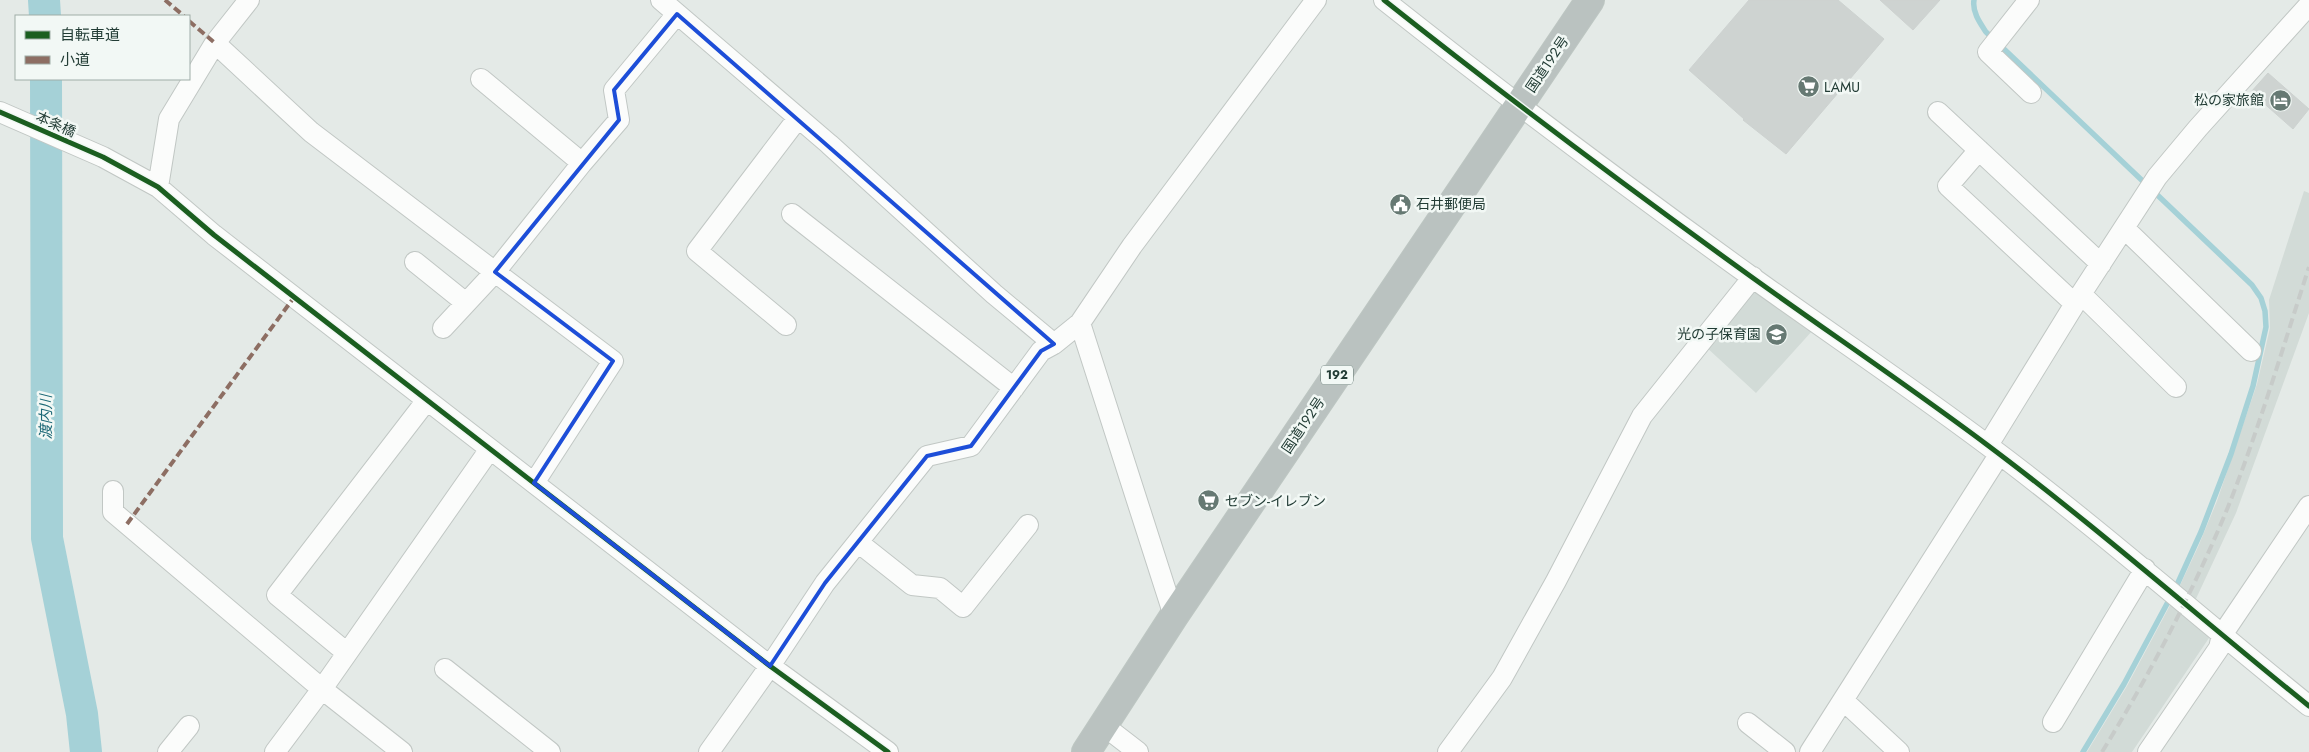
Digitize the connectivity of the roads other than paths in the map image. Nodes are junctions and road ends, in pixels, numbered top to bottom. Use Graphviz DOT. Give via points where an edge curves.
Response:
graph roads {
  1 [pos="249,0"];
  2 [pos="661,0"];
  3 [pos="1316,0"];
  4 [pos="1384,0"];
  5 [pos="1590,0"];
  6 [pos="2029,0"];
  7 [pos="2309,6"];
  8 [pos="677,14"];
  9 [pos="215,43"];
  10 [pos="481,79"];
  11 [pos="2031,93"];
  12 [pos="1519,106"];
  13 [pos="0,112"];
  14 [pos="1938,112"];
  15 [pos="798,118"];
  16 [pos="1979,150"];
  17 [pos="582,163"];
  18 [pos="158,187"];
  19 [pos="792,214"];
  20 [pos="2124,228"];
  21 [pos="415,262"];
  22 [pos="2101,264"];
  23 [pos="495,272"];
  24 [pos="1753,277"];
  25 [pos="2078,299"];
  26 [pos="466,303"];
  27 [pos="1080,323"];
  28 [pos="786,325"];
  29 [pos="443,328"];
  30 [pos="1054,344"];
  31 [pos="2251,351"];
  32 [pos="2176,387"];
  33 [pos="1014,388"];
  34 [pos="427,400"];
  35 [pos="490,449"];
  36 [pos="1994,450"];
  37 [pos="534,483"];
  38 [pos="113,491"];
  39 [pos="2309,506"];
  40 [pos="1028,524"];
  41 [pos="858,543"];
  42 [pos="2145,569"];
  43 [pos="1174,616"];
  44 [pos="2222,635"];
  45 [pos="347,653"];
  46 [pos="770,666"];
  47 [pos="445,668"];
  48 [pos="322,689"];
  49 [pos="1844,701"];
  50 [pos="2309,706"];
  51 [pos="2053,722"];
  52 [pos="1748,723"];
  53 [pos="1104,725"];
  54 [pos="189,726"];
  55 [pos="168,752"];
  56 [pos="275,752"];
  57 [pos="402,752"];
  58 [pos="550,752"];
  59 [pos="709,752"];
  60 [pos="888,752"];
  61 [pos="1086,752"];
  62 [pos="1138,752"];
  63 [pos="1448,752"];
  64 [pos="1785,752"];
  65 [pos="1810,752"];
  66 [pos="1898,752"];
  67 [pos="2148,752"];
  1 -- 9 [label="street"];
  2 -- 8 [label="street"];
  3 -- 27 [label="street" via="1137,238"];
  4 -- 12 [label="street"];
  5 -- 12 [label="highway, 国道192号 / 192"];
  6 -- 11 [label="street" via="1988,52"];
  7 -- 20 [label="street" via="2198,128"];
  8 -- 15 [label="street"];
  8 -- 17 [label="street" via="614,90 619,120"];
  9 -- 18 [label="street" via="169,119"];
  9 -- 23 [label="street" via="311,132"];
  10 -- 17 [label="street"];
  12 -- 24 [label="street"];
  12 -- 43 [label="highway, 国道192号 / 192"];
  13 -- 18 [label="street, 本条橋" via="103,157"];
  14 -- 16 [label="street"];
  15 -- 28 [label="street" via="696,251"];
  15 -- 30 [label="street"];
  16 -- 22 [label="street"];
  16 -- 25 [label="street" via="1948,186"];
  17 -- 23 [label="street"];
  18 -- 34 [label="street, 本条橋" via="214,235"];
  19 -- 33 [label="street"];
  20 -- 22 [label="street"];
  20 -- 31 [label="street"];
  21 -- 26 [label="street"];
  22 -- 25 [label="street"];
  23 -- 26 [label="street"];
  23 -- 37 [label="street" via="613,361"];
  24 -- 36 [label="street"];
  24 -- 63 [label="street" via="1642,416 1502,678"];
  25 -- 32 [label="street"];
  25 -- 36 [label="street"];
  26 -- 29 [label="street"];
  27 -- 30 [label="street"];
  27 -- 43 [label="street"];
  30 -- 33 [label="street" via="1041,351"];
  33 -- 41 [label="street" via="971,446 927,456"];
  34 -- 35 [label="street, 本条橋"];
  34 -- 45 [label="street" via="277,596"];
  35 -- 37 [label="street, 本条橋"];
  35 -- 45 [label="street"];
  36 -- 42 [label="street"];
  36 -- 49 [label="street"];
  37 -- 46 [label="street, 本条橋"];
  38 -- 48 [label="street" via="113,512"];
  39 -- 44 [label="street"];
  40 -- 41 [label="street" via="963,607 940,588 912,585"];
  41 -- 46 [label="street" via="826,583"];
  42 -- 44 [label="street"];
  42 -- 51 [label="street"];
  43 -- 53 [label="highway, 国道192号 / 192"];
  44 -- 50 [label="street"];
  44 -- 67 [label="street" via="2220,648"];
  45 -- 48 [label="street"];
  46 -- 59 [label="street"];
  46 -- 60 [label="street, 本条橋"];
  47 -- 58 [label="street"];
  48 -- 56 [label="street"];
  48 -- 57 [label="street"];
  49 -- 65 [label="street"];
  49 -- 66 [label="street"];
  52 -- 64 [label="street"];
  53 -- 61 [label="highway, 国道192号 / 192"];
  53 -- 62 [label="street"];
  54 -- 55 [label="street"];
}
